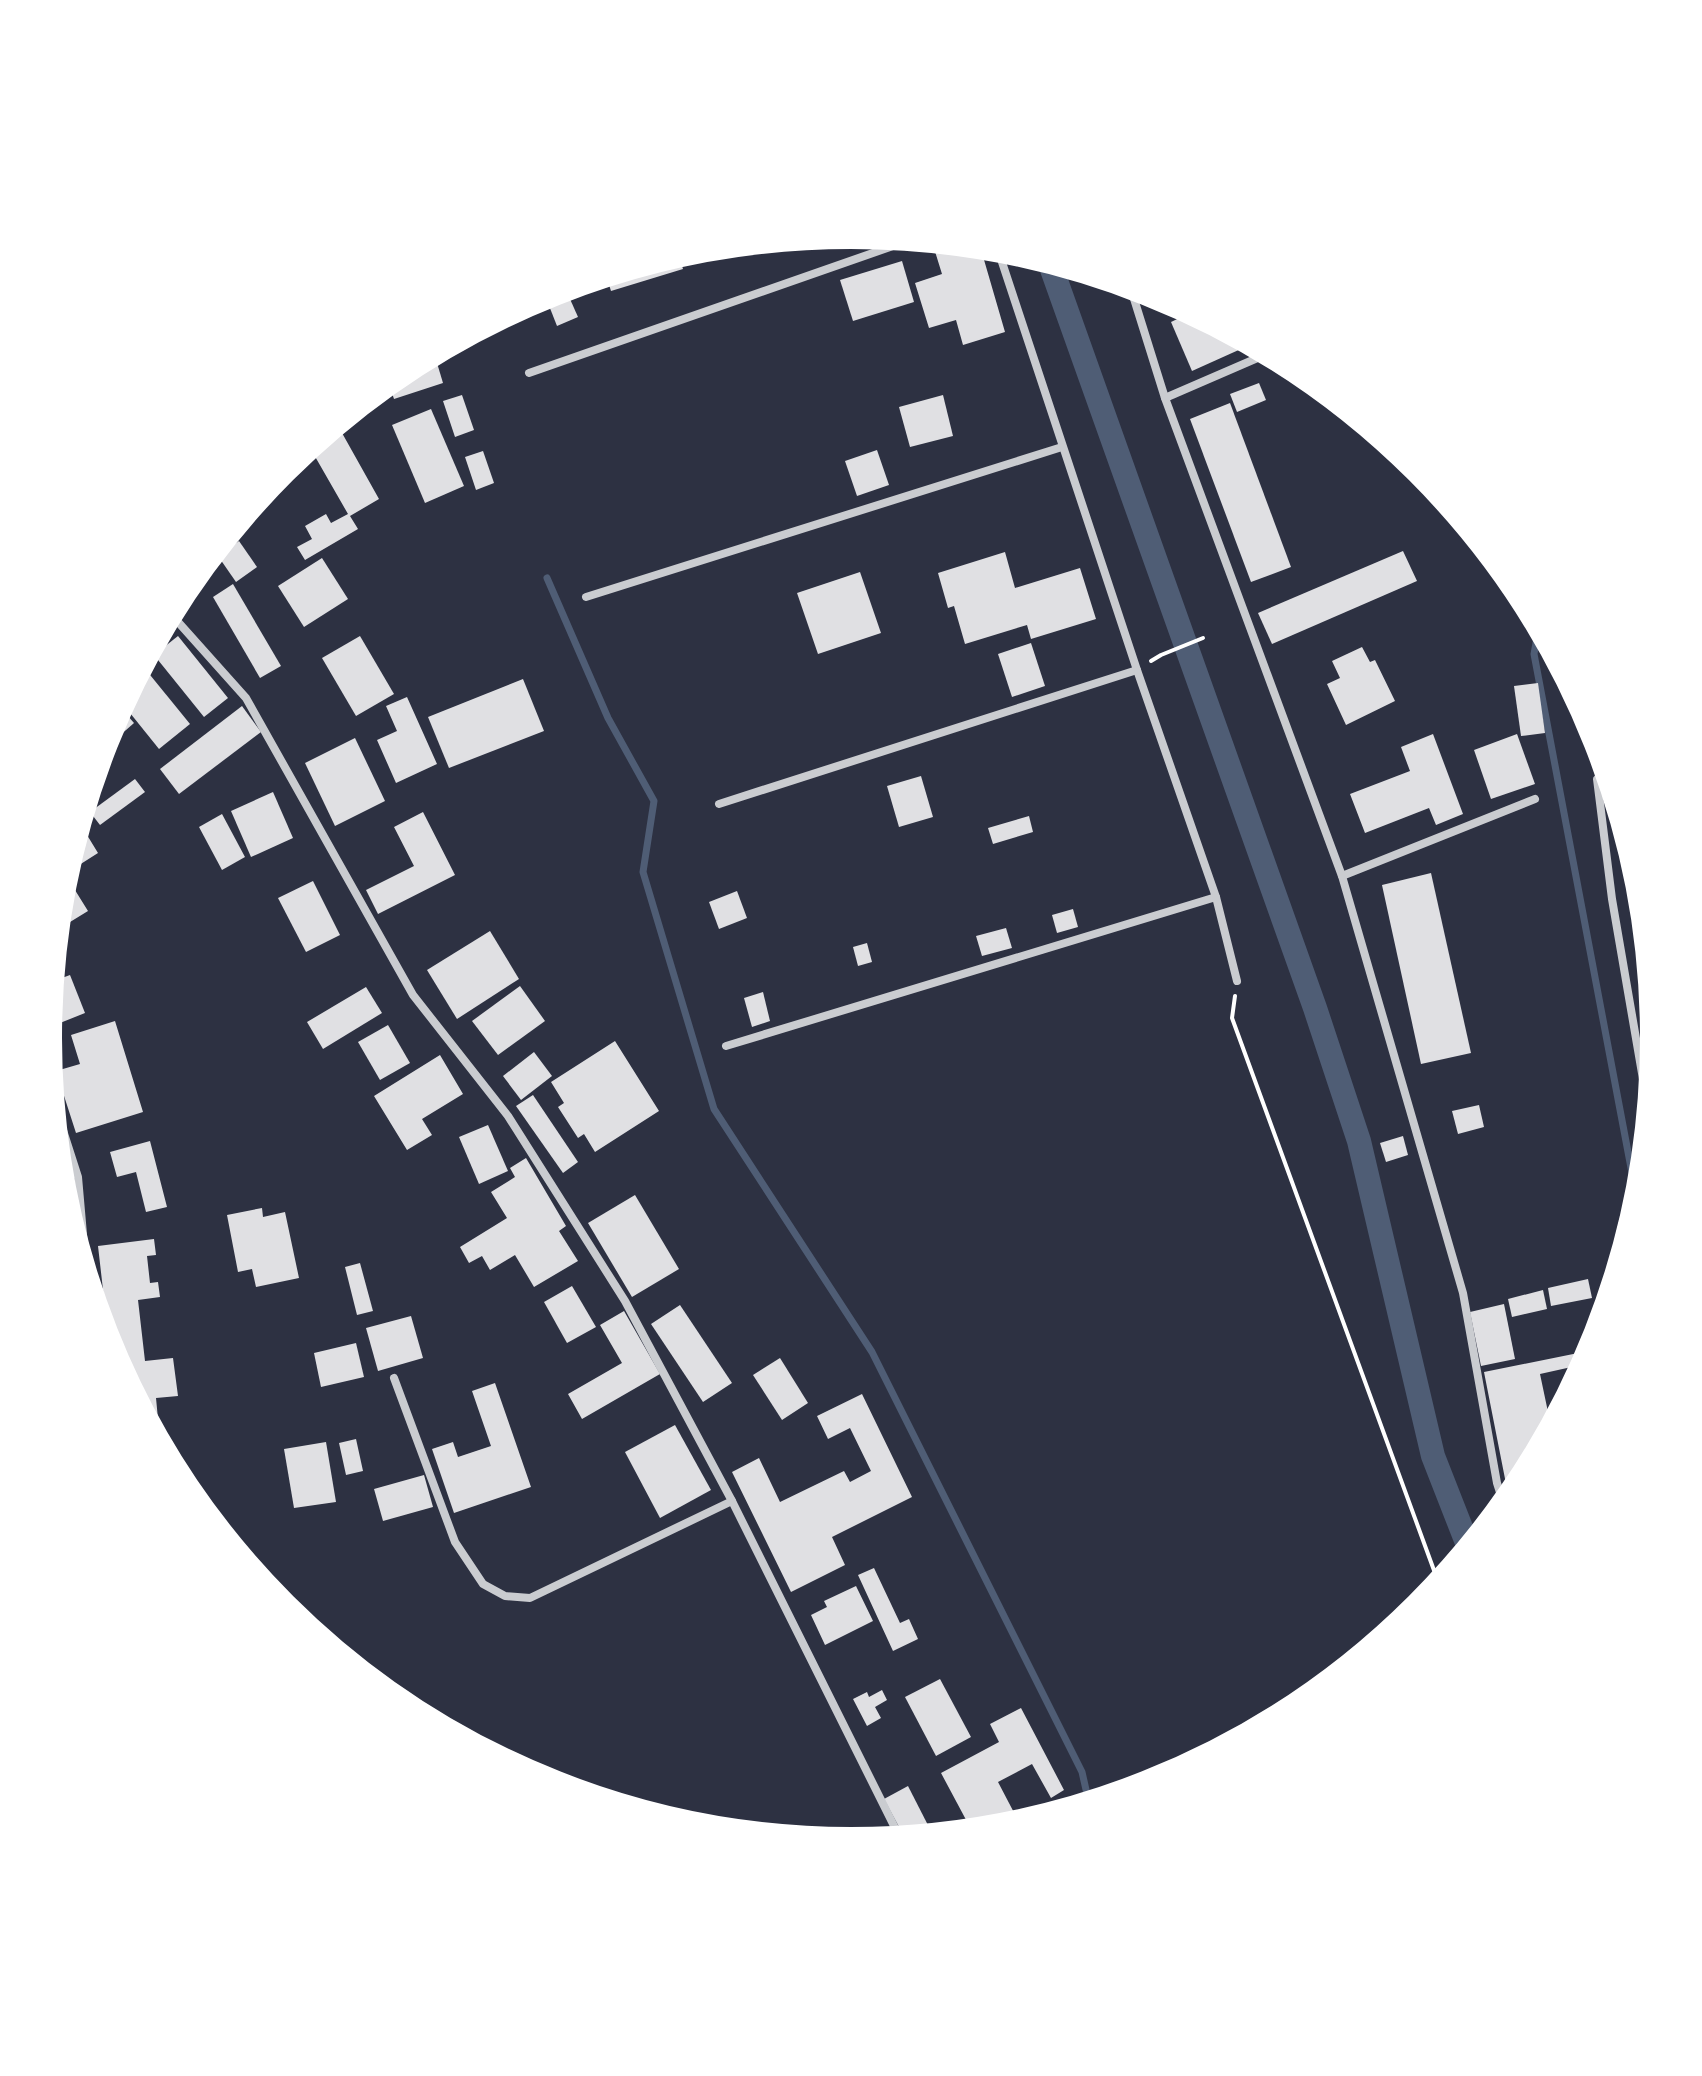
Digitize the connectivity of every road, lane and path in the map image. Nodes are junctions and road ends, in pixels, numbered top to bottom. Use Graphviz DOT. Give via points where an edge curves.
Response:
graph roads {
  1 [pos="886,248"];
  2 [pos="1002,261"];
  3 [pos="1134,300"];
  4 [pos="1256,359"];
  5 [pos="529,373"];
  6 [pos="1165,398"];
  7 [pos="1062,447"];
  8 [pos="586,597"];
  9 [pos="178,622"];
  10 [pos="1203,638"];
  11 [pos="1161,655"];
  12 [pos="1137,670"];
  13 [pos="1598,778"];
  14 [pos="1535,799"];
  15 [pos="719,804"];
  16 [pos="1342,876"];
  17 [pos="1216,897"];
  18 [pos="1237,981"];
  19 [pos="726,1046"];
  20 [pos="1641,1067"];
  21 [pos="68,1144"];
  22 [pos="82,1221"];
  23 [pos="394,1378"];
  24 [pos="1499,1491"];
  25 [pos="732,1501"];
  26 [pos="1435,1572"];
  27 [pos="895,1827"];
  1 -- 5 [label="street"];
  2 -- 7 [label="street"];
  3 -- 6 [label="street"];
  4 -- 6 [label="street"];
  6 -- 16 [label="street"];
  7 -- 8 [label="street"];
  7 -- 12 [label="street"];
  9 -- 25 [label="street" via="246,698 413,995 508,1116 625,1301"];
  10 -- 11 [label="path"];
  12 -- 15 [label="street"];
  12 -- 17 [label="street"];
  13 -- 20 [label="street"];
  14 -- 16 [label="street"];
  16 -- 24 [label="street" via="1463,1293"];
  17 -- 18 [label="street"];
  17 -- 19 [label="street"];
  18 -- 26 [label="path" via="1232,1018"];
  21 -- 22 [label="street" via="78,1177"];
  23 -- 25 [label="street" via="455,1542 483,1584 505,1596 530,1598"];
  25 -- 27 [label="street"];
}
